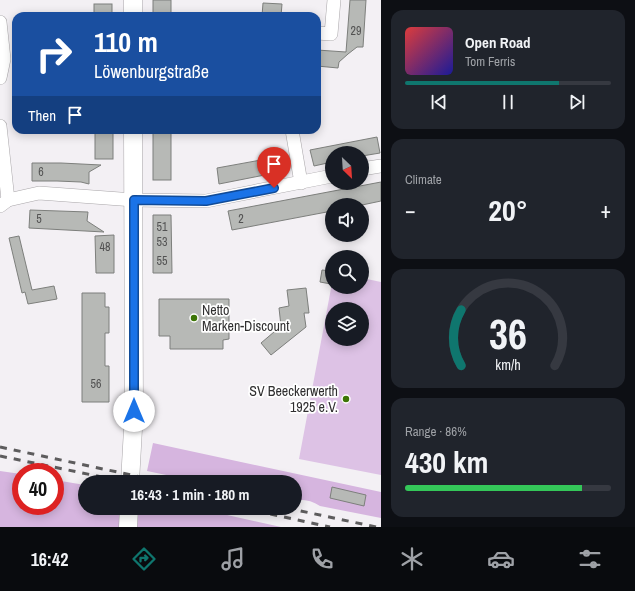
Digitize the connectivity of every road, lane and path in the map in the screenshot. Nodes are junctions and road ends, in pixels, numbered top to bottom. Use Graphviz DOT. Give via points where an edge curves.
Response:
graph roads {
  1 [pos="133,0"];
  2 [pos="334,0"];
  3 [pos="133,12"];
  4 [pos="0,22"];
  5 [pos="321,34"];
  6 [pos="0,78"];
  7 [pos="0,126"];
  8 [pos="133,134"];
  9 [pos="293,134"];
  10 [pos="381,166"];
  11 [pos="369,169"];
  12 [pos="325,178"];
  13 [pos="301,183"];
  14 [pos="134,200"];
  15 [pos="4,203"];
  16 [pos="130,475"];
  17 [pos="129,515"];
  18 [pos="128,527"];
  1 -- 3 [label="street"];
  2 -- 5 [label="street" via="331,34"];
  4 -- 6 [label="street" via="4,59"];
  7 -- 15 [label="street"];
  8 -- 14 [label="street"];
  9 -- 13 [label="street"];
  10 -- 11 [label="street"];
  12 -- 13 [label="street"];
  13 -- 14 [label="street" via="206,201"];
  14 -- 15 [label="street" via="39,193"];
  14 -- 16 [label="street" via="134,411"];
  17 -- 18 [label="street"];
}
